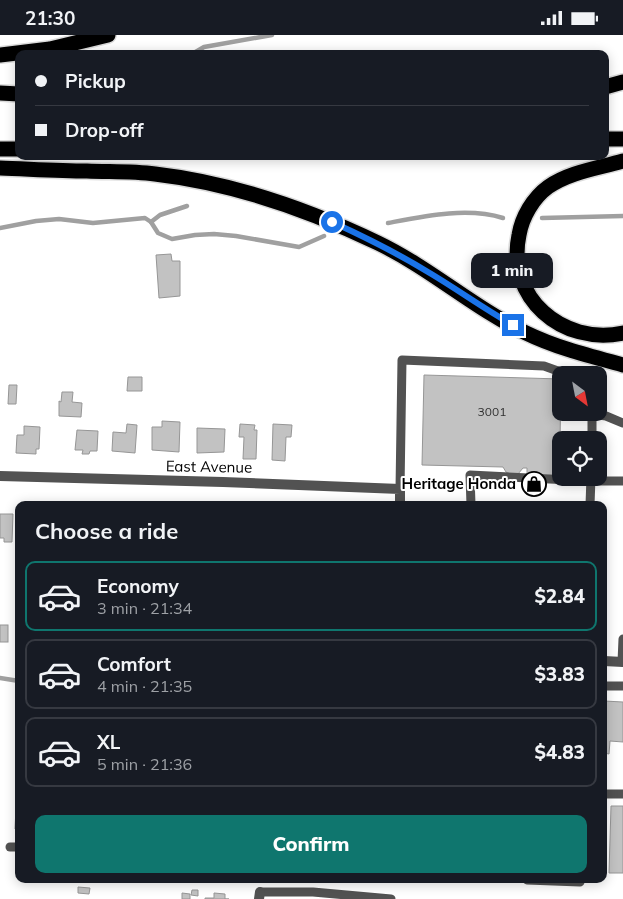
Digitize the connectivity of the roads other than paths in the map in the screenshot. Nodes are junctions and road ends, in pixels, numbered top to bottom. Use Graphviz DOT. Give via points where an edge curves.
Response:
graph roads {
  1 [pos="108,35"];
  2 [pos="42,50"];
  3 [pos="15,53"];
  4 [pos="0,55"];
  5 [pos="623,82"];
  6 [pos="609,87"];
  7 [pos="609,89"];
  8 [pos="623,90"];
  9 [pos="0,93"];
  10 [pos="15,94"];
  11 [pos="609,139"];
  12 [pos="623,139"];
  13 [pos="0,149"];
  14 [pos="15,149"];
  15 [pos="623,161"];
  16 [pos="0,168"];
  17 [pos="623,333"];
  18 [pos="623,365"];
  19 [pos="552,369"];
  20 [pos="608,417"];
  21 [pos="623,423"];
  22 [pos="0,476"];
  23 [pos="552,478"];
  24 [pos="607,480"];
  25 [pos="623,481"];
  26 [pos="591,486"];
  27 [pos="400,489"];
  28 [pos="400,501"];
  29 [pos="471,501"];
  30 [pos="590,501"];
  31 [pos="623,639"];
  32 [pos="607,661"];
  33 [pos="623,662"];
  34 [pos="607,685"];
  35 [pos="623,686"];
  36 [pos="607,794"];
  37 [pos="623,795"];
  38 [pos="259,896"];
  39 [pos="392,899"];
  1 -- 2 [label="highway"];
  3 -- 4 [label="highway"];
  5 -- 6 [label="highway"];
  7 -- 8 [label="highway"];
  9 -- 10 [label="highway"];
  11 -- 12 [label="highway"];
  13 -- 14 [label="highway"];
  15 -- 17 [label="highway" via="570,176 539,195 522,220 516,259 526,290 545,315 556,323 581,332"];
  16 -- 18 [label="highway" via="152,173 258,195 316,215 379,244 526,333 566,349"];
  19 -- 27 [label="lane" via="402,360"];
  20 -- 21 [label="lane"];
  22 -- 27 [label="street, East Avenue"];
  23 -- 29 [label="lane" via="470,475"];
  24 -- 25 [label="lane"];
  26 -- 30 [label="lane"];
  27 -- 28 [label="street"];
  31 -- 33 [label="lane"];
  32 -- 33 [label="street"];
  34 -- 35 [label="lane"];
  36 -- 37 [label="lane"];
  38 -- 39 [label="lane" via="313,893"];
}
